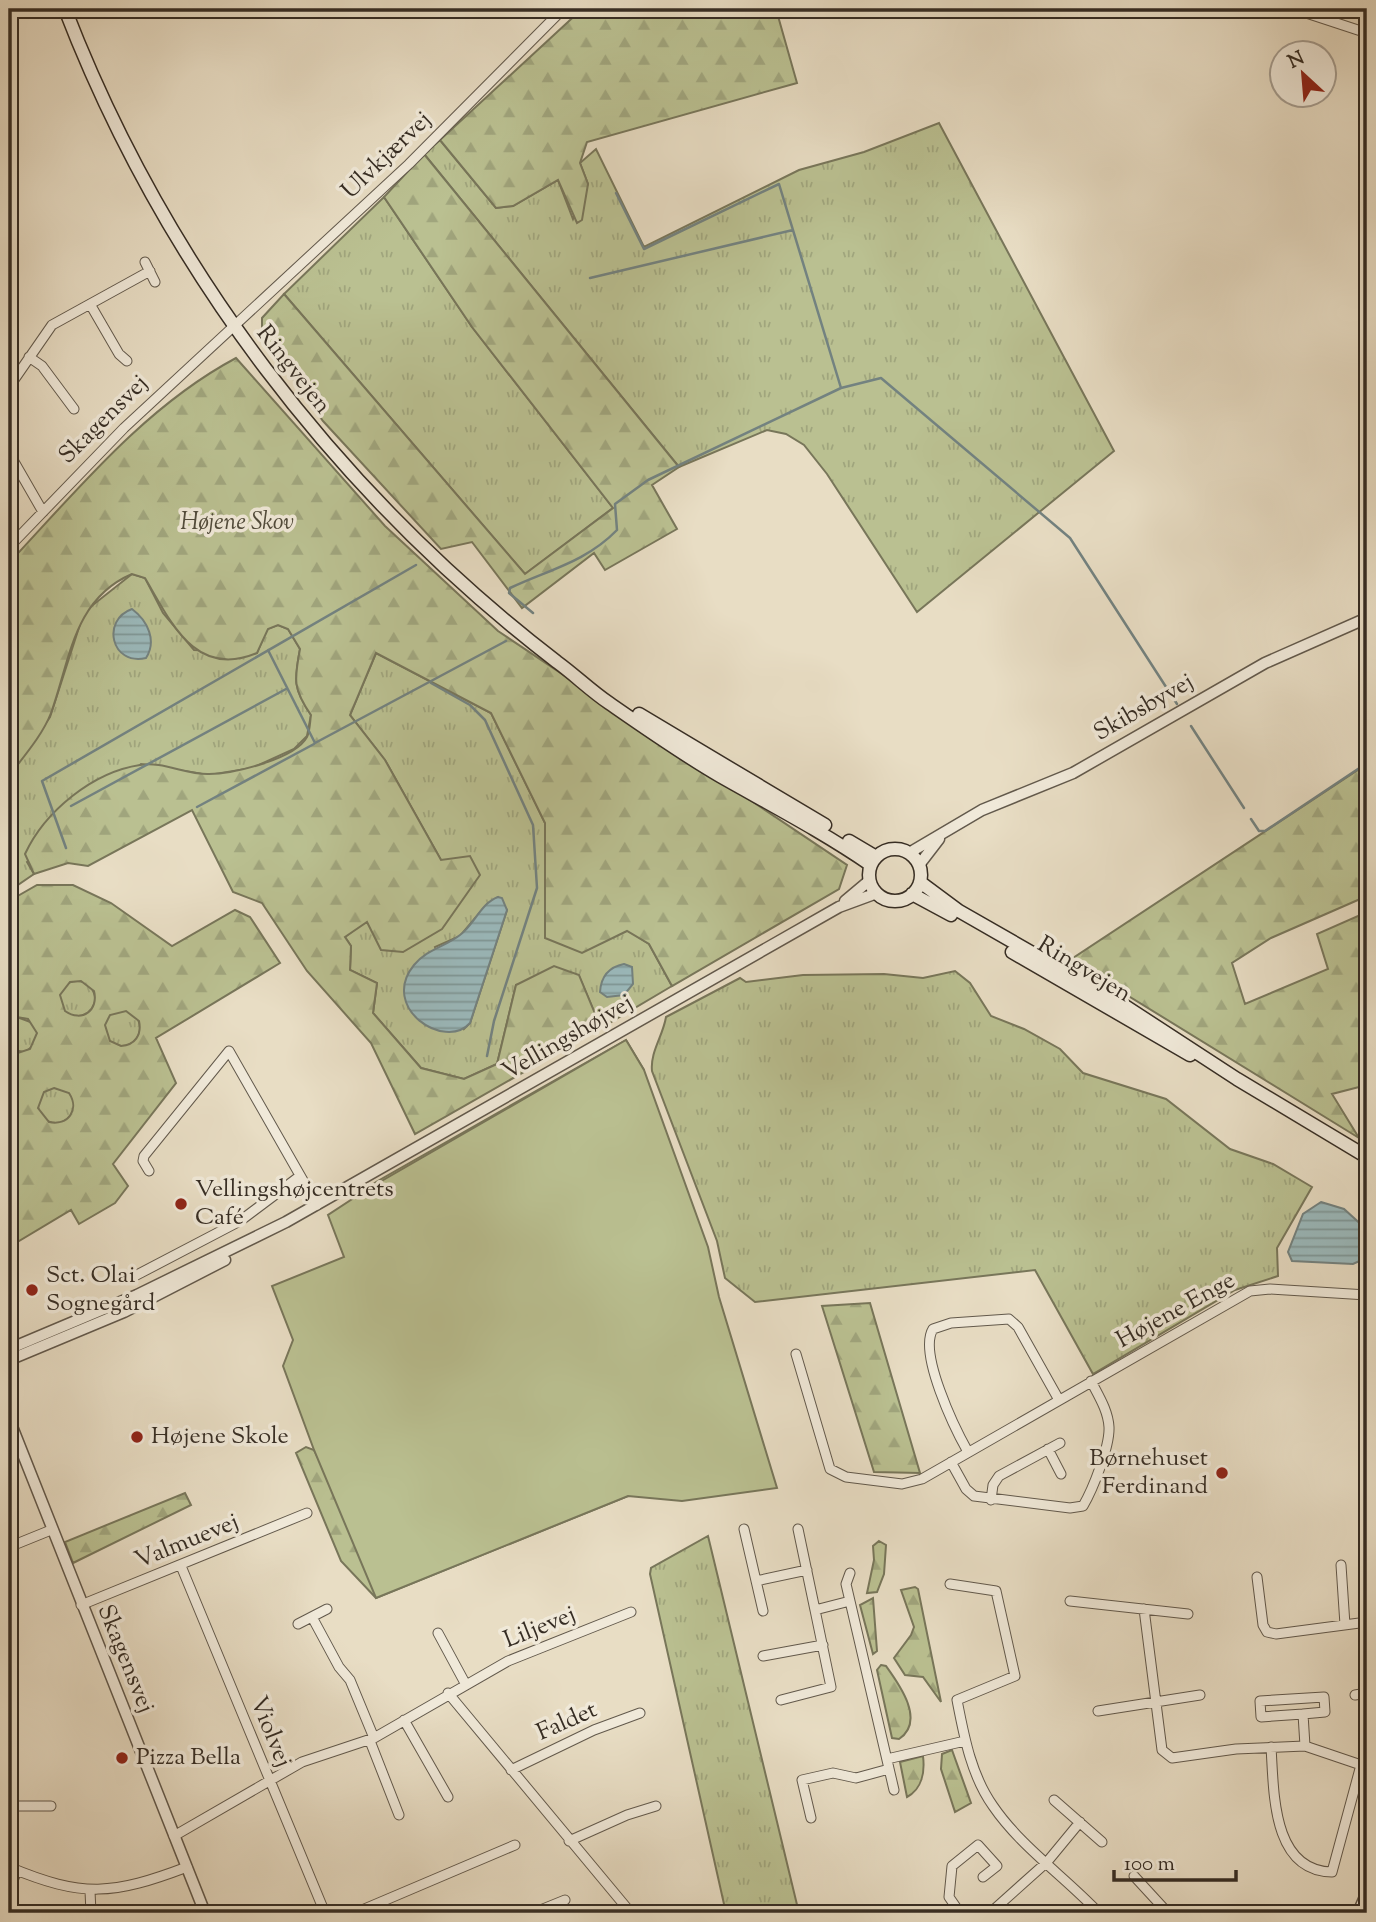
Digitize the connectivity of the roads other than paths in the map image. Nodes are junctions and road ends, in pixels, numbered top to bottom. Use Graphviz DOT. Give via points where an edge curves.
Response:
graph roads {
  1 [pos="65,9"];
  2 [pos="563,9"];
  3 [pos="1294,9"];
  4 [pos="1367,33"];
  5 [pos="145,262"];
  6 [pos="150,271"];
  7 [pos="155,282"];
  8 [pos="90,304"];
  9 [pos="234,327"];
  10 [pos="29,357"];
  11 [pos="127,361"];
  12 [pos="9,387"];
  13 [pos="74,410"];
  14 [pos="9,453"];
  15 [pos="43,512"];
  16 [pos="9,547"];
  17 [pos="1367,618"];
  18 [pos="943,834"];
  19 [pos="909,853"];
  20 [pos="874,861"];
  21 [pos="919,865"];
  22 [pos="870,880"];
  23 [pos="920,882"];
  24 [pos="877,893"];
  25 [pos="912,894"];
  26 [pos="839,907"];
  27 [pos="1237,1079"];
  28 [pos="1367,1157"];
  29 [pos="149,1171"];
  30 [pos="300,1176"];
  31 [pos="317,1205"];
  32 [pos="286,1222"];
  33 [pos="131,1278"];
  34 [pos="1367,1295"];
  35 [pos="9,1349"];
  36 [pos="796,1354"];
  37 [pos="9,1360"];
  38 [pos="1091,1381"];
  39 [pos="1059,1400"];
  40 [pos="9,1419"];
  41 [pos="1060,1443"];
  42 [pos="1048,1449"];
  43 [pos="968,1452"];
  44 [pos="950,1462"];
  45 [pos="1061,1474"];
  46 [pos="991,1500"];
  47 [pos="307,1513"];
  48 [pos="744,1528"];
  49 [pos="51,1530"];
  50 [pos="798,1530"];
  51 [pos="9,1547"];
  52 [pos="1341,1565"];
  53 [pos="181,1566"];
  54 [pos="807,1570"];
  55 [pos="850,1573"];
  56 [pos="1257,1577"];
  57 [pos="756,1581"];
  58 [pos="950,1584"];
  59 [pos="850,1601"];
  60 [pos="1070,1601"];
  61 [pos="80,1605"];
  62 [pos="327,1609"];
  63 [pos="815,1609"];
  64 [pos="1143,1609"];
  65 [pos="631,1612"];
  66 [pos="763,1612"];
  67 [pos="1188,1614"];
  68 [pos="312,1617"];
  69 [pos="1367,1622"];
  70 [pos="298,1624"];
  71 [pos="1345,1625"];
  72 [pos="438,1633"];
  73 [pos="823,1644"];
  74 [pos="763,1656"];
  75 [pos="465,1683"];
  76 [pos="448,1693"];
  77 [pos="1367,1693"];
  78 [pos="1200,1695"];
  79 [pos="1355,1695"];
  80 [pos="781,1700"];
  81 [pos="1156,1701"];
  82 [pos="1098,1711"];
  83 [pos="640,1713"];
  84 [pos="1303,1714"];
  85 [pos="404,1720"];
  86 [pos="372,1739"];
  87 [pos="965,1741"];
  88 [pos="1305,1746"];
  89 [pos="1271,1747"];
  90 [pos="887,1759"];
  91 [pos="1364,1766"];
  92 [pos="889,1769"];
  93 [pos="511,1770"];
  94 [pos="269,1780"];
  95 [pos="894,1790"];
  96 [pos="448,1797"];
  97 [pos="1054,1800"];
  98 [pos="9,1806"];
  99 [pos="51,1806"];
  100 [pos="656,1806"];
  101 [pos="400,1815"];
  102 [pos="811,1818"];
  103 [pos="1080,1822"];
  104 [pos="174,1836"];
  105 [pos="569,1841"];
  106 [pos="1102,1842"];
  107 [pos="515,1845"];
  108 [pos="1047,1862"];
  109 [pos="187,1867"];
  110 [pos="13,1869"];
  111 [pos="1134,1876"];
  112 [pos="984,1877"];
  113 [pos="9,1889"];
  114 [pos="90,1891"];
  115 [pos="1367,1892"];
  116 [pos="565,1899"];
  117 [pos="1161,1911"];
  118 [pos="91,1913"];
  119 [pos="205,1913"];
  120 [pos="325,1913"];
  121 [pos="355,1913"];
  122 [pos="533,1913"];
  123 [pos="631,1913"];
  124 [pos="659,1913"];
  125 [pos="676,1913"];
  126 [pos="960,1913"];
  127 [pos="990,1913"];
  128 [pos="1099,1913"];
  129 [pos="1358,1913"];
  1 -- 9 [label="main road, Ringvejen" via="92,78 166,220"];
  2 -- 9 [label="street, Ulvkjærvej" via="409,164"];
  3 -- 4 [label="street"];
  5 -- 6 [label="street"];
  6 -- 7 [label="street"];
  6 -- 8 [label="street"];
  8 -- 10 [label="street" via="52,326"];
  8 -- 11 [label="street"];
  9 -- 15 [label="street, Skagensvej" via="124,428"];
  9 -- 20 [label="main road, Ringvejen" via="309,426 374,499 512,627 605,701 717,774"];
  10 -- 12 [label="street"];
  10 -- 13 [label="street" via="48,373"];
  14 -- 15 [label="street"];
  15 -- 16 [label="street, Skagensvej"];
  17 -- 18 [label="street, Skibsbyvej" via="1265,663 1073,773 997,803"];
  18 -- 19 [label="street, Skibsbyvej"];
  18 -- 21 [label="street, Skibsbyvej"];
  19 -- 20 [label="main road" via="891,849"];
  19 -- 21 [label="main road"];
  20 -- 22 [label="main road"];
  21 -- 23 [label="main road"];
  22 -- 24 [label="main road"];
  22 -- 26 [label="street, Vellingshøjvej"];
  23 -- 25 [label="main road"];
  23 -- 27 [label="main road, Ringvejen" via="959,911 1115,1000"];
  24 -- 25 [label="main road" via="891,900"];
  24 -- 26 [label="street, Vellingshøjvej"];
  25 -- 27 [label="main road, Ringvejen" via="1117,1015"];
  26 -- 31 [label="street, Vellingshøjvej"];
  27 -- 28 [label="main road, Ringvejen"];
  29 -- 30 [label="street" via="144,1156 229,1051"];
  30 -- 31 [label="street"];
  30 -- 33 [label="street" via="240,1221"];
  31 -- 32 [label="street, Vellingshøjvej"];
  32 -- 35 [label="street, Vellingshøjvej" via="159,1285"];
  32 -- 37 [label="street, Vellingshøjvej" via="184,1283"];
  34 -- 38 [label="street, Højene Enge" via="1250,1291"];
  36 -- 44 [label="street, Højene Enge" via="826,1461 837,1475 912,1483"];
  38 -- 39 [label="street, Højene Enge"];
  38 -- 46 [label="street" via="1109,1427 1083,1506"];
  39 -- 43 [label="street, Højene Enge"];
  39 -- 43 [label="street" via="1009,1319 951,1323 933,1329 929,1346 949,1418"];
  40 -- 49 [label="street, Skagensvej"];
  41 -- 42 [label="street"];
  42 -- 45 [label="street"];
  42 -- 46 [label="street" via="999,1476"];
  43 -- 44 [label="street, Højene Enge"];
  44 -- 46 [label="street" via="966,1489"];
  47 -- 53 [label="street, Valmuevej"];
  48 -- 57 [label="street"];
  49 -- 51 [label="street"];
  49 -- 61 [label="street, Skagensvej"];
  50 -- 54 [label="street"];
  52 -- 71 [label="street"];
  53 -- 61 [label="street, Valmuevej"];
  53 -- 94 [label="street, Violvej"];
  54 -- 57 [label="street"];
  54 -- 63 [label="street"];
  55 -- 59 [label="street" via="846,1584"];
  56 -- 71 [label="street" via="1267,1632"];
  57 -- 66 [label="street"];
  58 -- 87 [label="street" via="996,1591 1015,1676 957,1700"];
  59 -- 63 [label="street"];
  59 -- 90 [label="street"];
  60 -- 64 [label="street"];
  61 -- 104 [label="street, Skagensvej"];
  62 -- 68 [label="street"];
  63 -- 73 [label="street"];
  64 -- 67 [label="street"];
  64 -- 81 [label="street"];
  65 -- 75 [label="street, Liljevej"];
  68 -- 70 [label="street"];
  68 -- 86 [label="street" via="350,1680"];
  69 -- 71 [label="street"];
  72 -- 75 [label="street"];
  73 -- 74 [label="street"];
  73 -- 80 [label="street" via="831,1687"];
  75 -- 76 [label="street, Liljevej"];
  76 -- 85 [label="street, Liljevej"];
  76 -- 93 [label="street"];
  77 -- 79 [label="street"];
  78 -- 81 [label="street"];
  81 -- 82 [label="street"];
  81 -- 89 [label="street" via="1162,1750 1172,1758"];
  83 -- 93 [label="street, Faldet"];
  84 -- 84 [label="street" via="1262,1717 1261,1701 1324,1697 1325,1713"];
  84 -- 88 [label="street"];
  85 -- 86 [label="street, Liljevej"];
  85 -- 96 [label="street"];
  86 -- 94 [label="street, Liljevej" via="323,1753"];
  86 -- 101 [label="street"];
  87 -- 90 [label="street"];
  87 -- 108 [label="street" via="992,1805"];
  88 -- 89 [label="street"];
  88 -- 91 [label="street"];
  89 -- 91 [label="street" via="1274,1797 1288,1851 1313,1872 1332,1872"];
  90 -- 92 [label="street"];
  92 -- 95 [label="street"];
  92 -- 102 [label="street" via="856,1778 833,1773 802,1780"];
  93 -- 105 [label="street"];
  94 -- 104 [label="street, Liljevej"];
  94 -- 120 [label="street, Violvej"];
  97 -- 103 [label="street"];
  98 -- 99 [label="street"];
  100 -- 105 [label="street"];
  103 -- 106 [label="street"];
  103 -- 108 [label="street"];
  104 -- 109 [label="street, Skagensvej"];
  105 -- 123 [label="street"];
  107 -- 121 [label="street"];
  108 -- 127 [label="street"];
  108 -- 128 [label="street"];
  109 -- 114 [label="street" via="126,1888"];
  109 -- 119 [label="street, Skagensvej"];
  110 -- 113 [label="street"];
  110 -- 114 [label="street"];
  111 -- 117 [label="street"];
  112 -- 126 [label="street" via="997,1866 978,1845 953,1866 949,1897"];
  114 -- 118 [label="street"];
  115 -- 129 [label="street"];
  116 -- 122 [label="street"];
  124 -- 125 [label="street" via="675,1909"];
}
